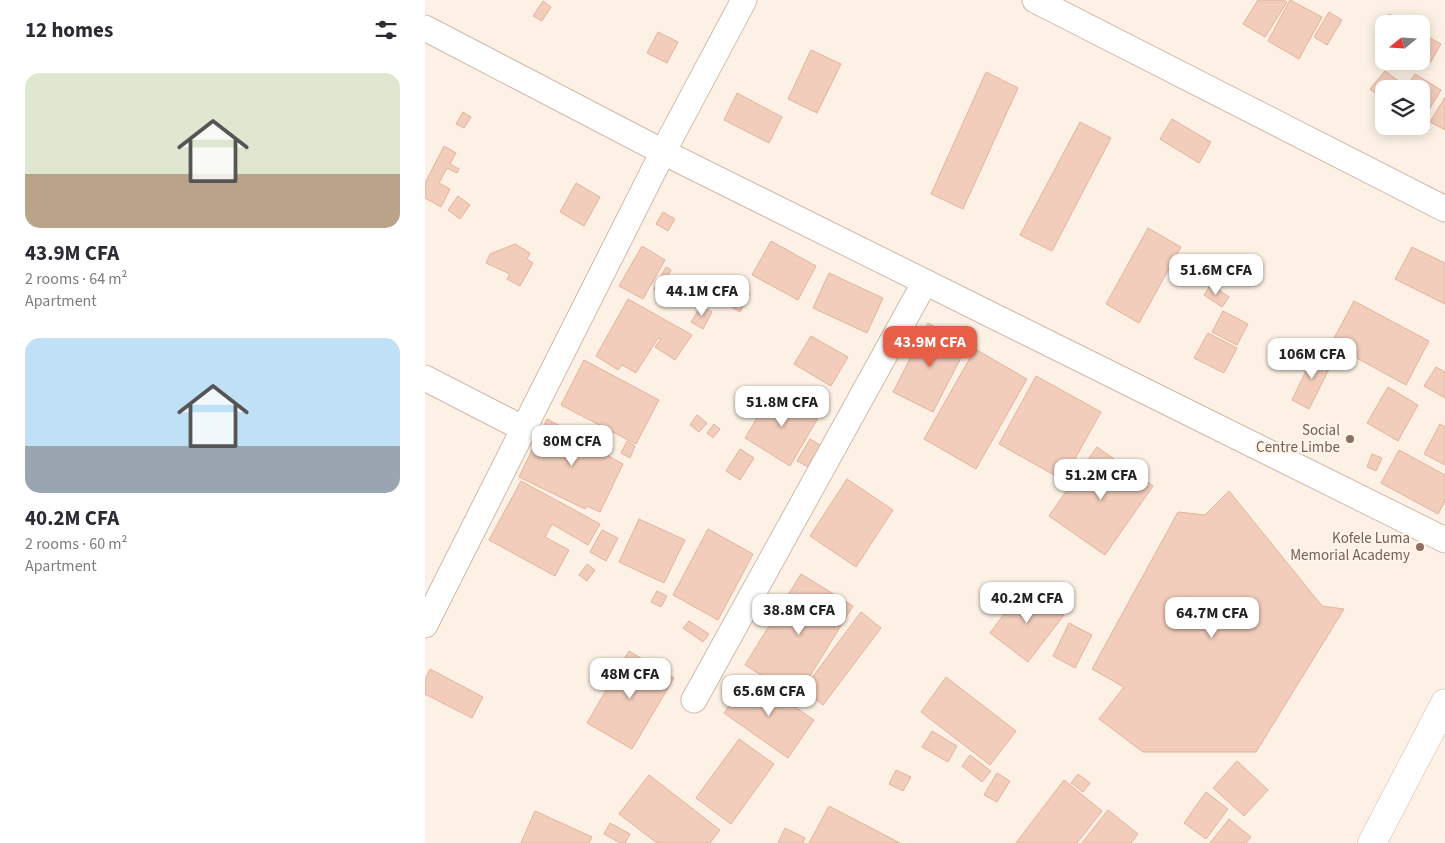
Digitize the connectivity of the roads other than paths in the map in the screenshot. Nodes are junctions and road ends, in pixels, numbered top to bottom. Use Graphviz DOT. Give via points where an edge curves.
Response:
graph roads {
  1 [pos="744,0"];
  2 [pos="1035,0"];
  3 [pos="425,28"];
  4 [pos="663,152"];
  5 [pos="1445,209"];
  6 [pos="925,282"];
  7 [pos="425,378"];
  8 [pos="524,429"];
  9 [pos="1445,540"];
  10 [pos="425,625"];
  11 [pos="694,700"];
  12 [pos="1445,703"];
  13 [pos="1373,843"];
  1 -- 4 [label="street"];
  2 -- 5 [label="street"];
  3 -- 4 [label="street"];
  4 -- 6 [label="street"];
  4 -- 8 [label="street"];
  6 -- 9 [label="street"];
  6 -- 11 [label="street"];
  7 -- 8 [label="street"];
  8 -- 10 [label="street"];
  12 -- 13 [label="street"];
}
